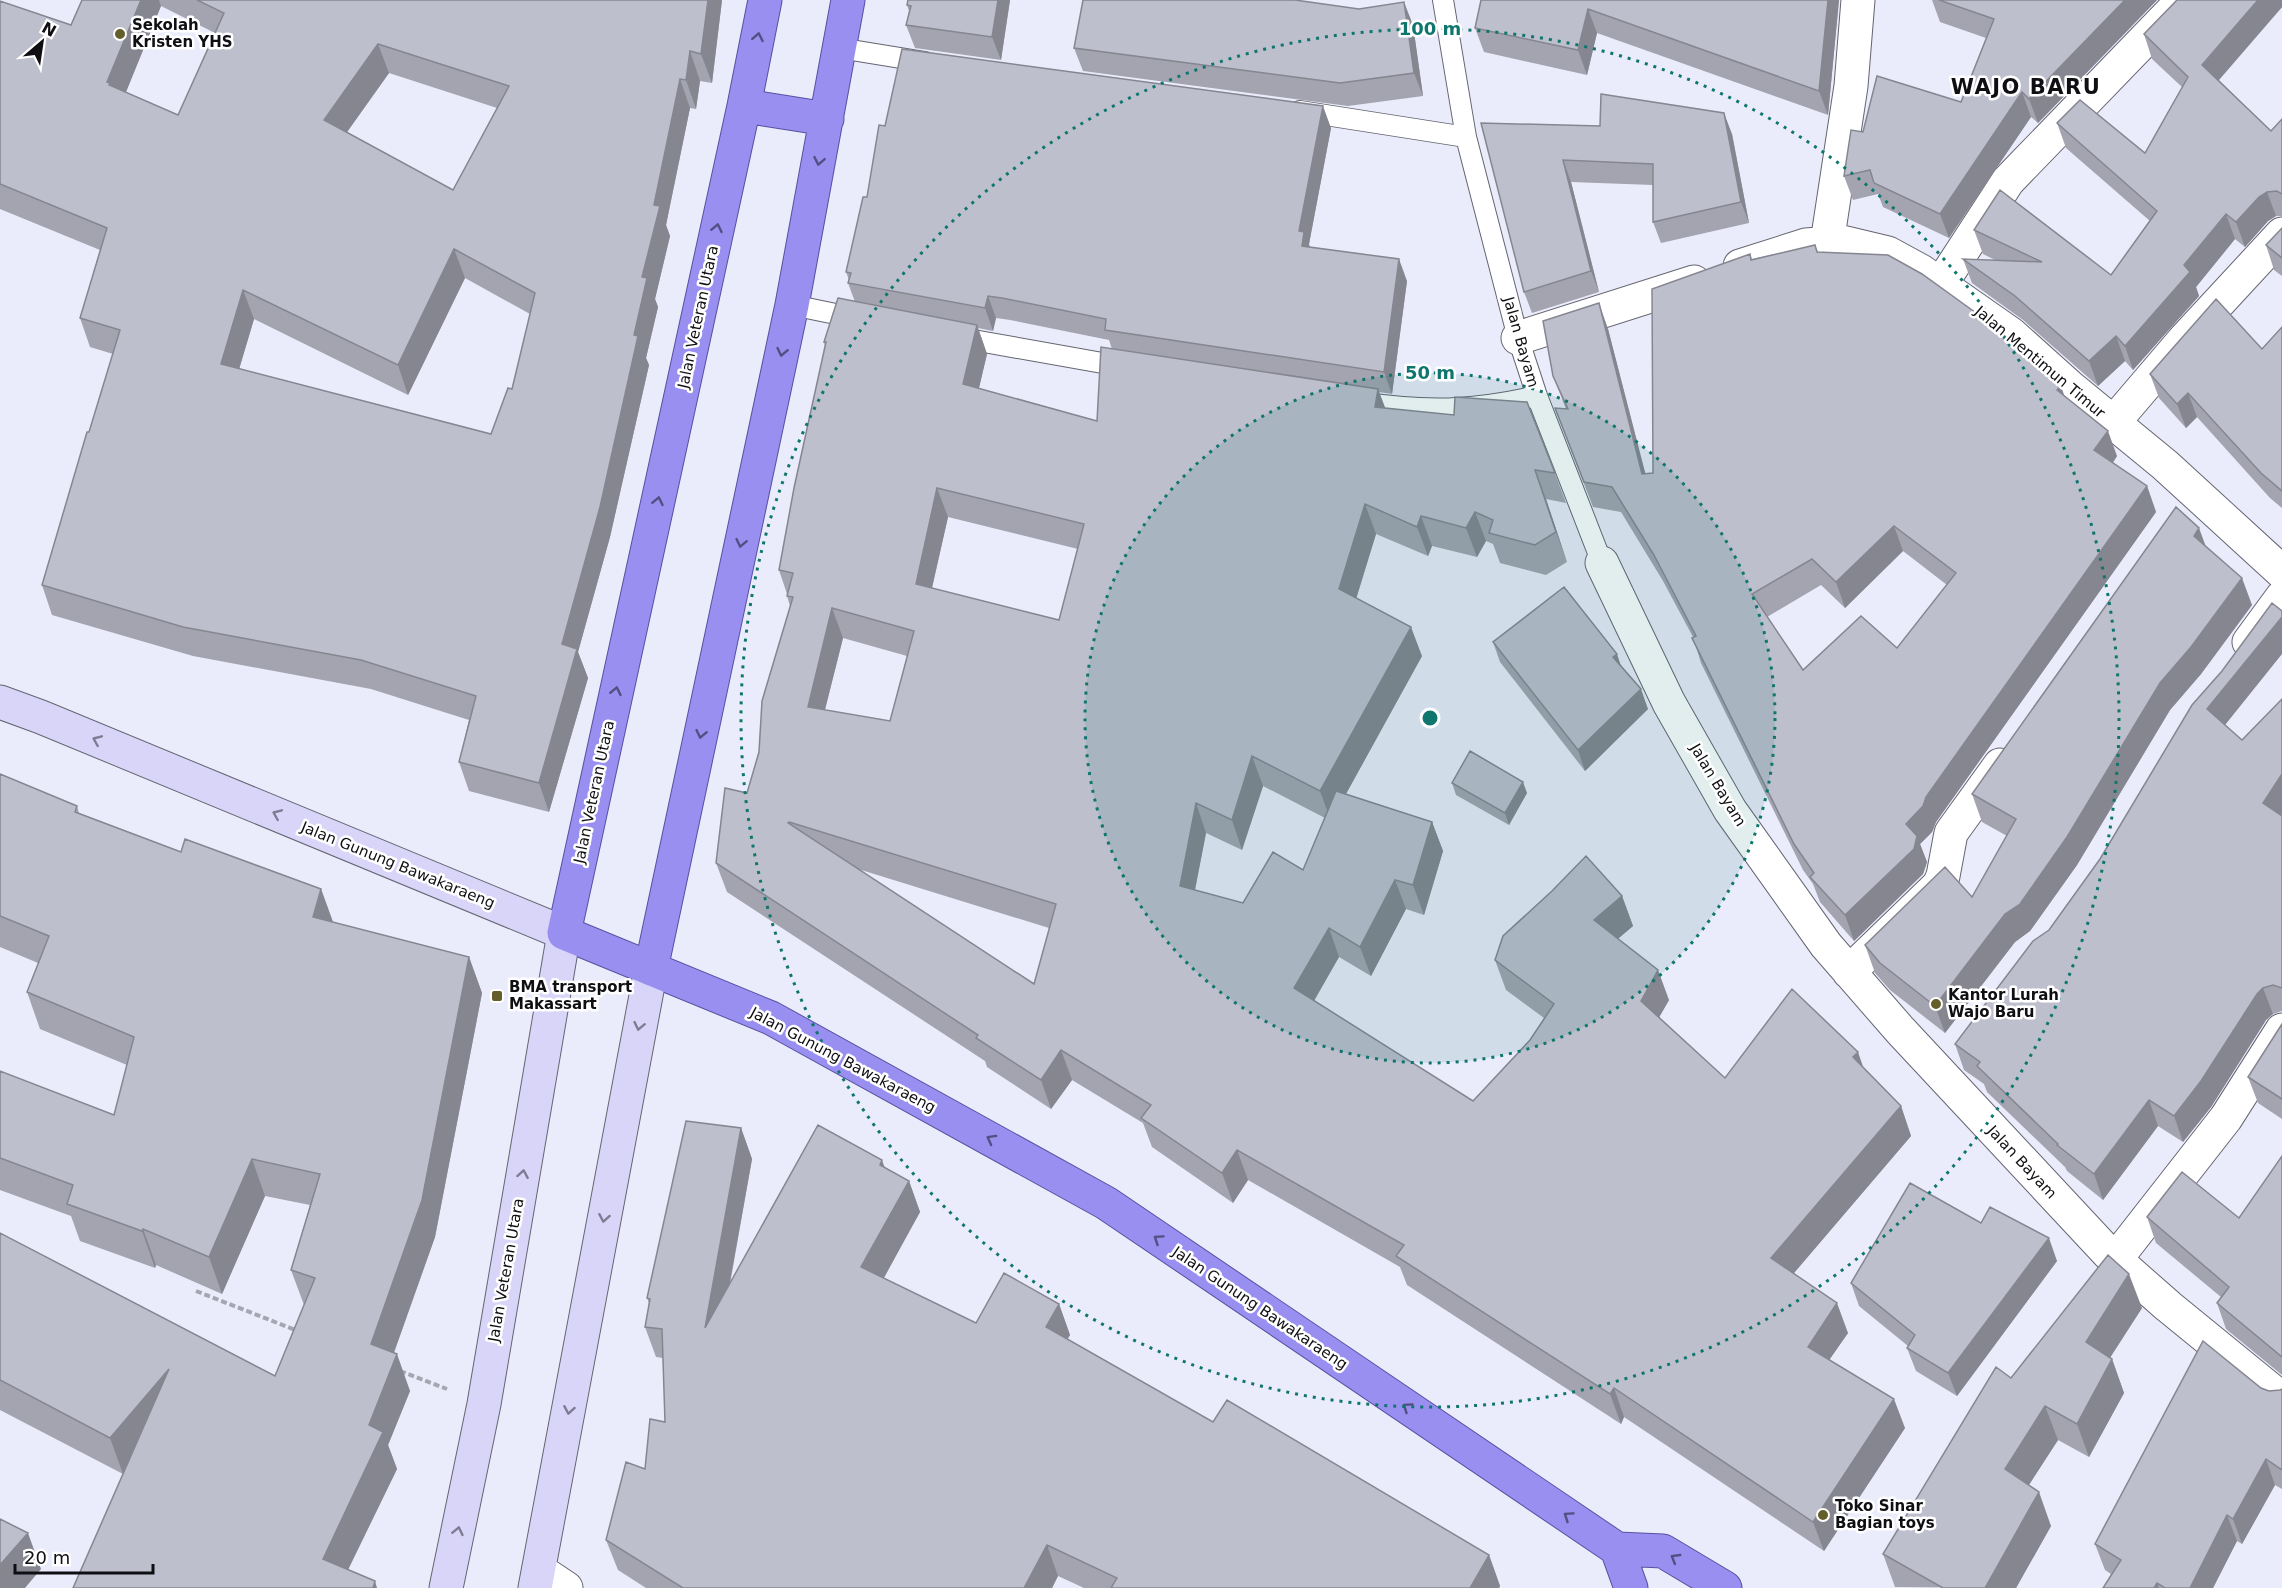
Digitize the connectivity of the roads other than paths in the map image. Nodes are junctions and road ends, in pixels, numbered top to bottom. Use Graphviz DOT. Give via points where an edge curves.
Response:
graph roads {
  1 [pos="765,0"];
  2 [pos="848,0"];
  3 [pos="1443,0"];
  4 [pos="1858,0"];
  5 [pos="2183,0"];
  6 [pos="839,48"];
  7 [pos="948,65"];
  8 [pos="744,106"];
  9 [pos="1286,109"];
  10 [pos="827,119"];
  11 [pos="1466,136"];
  12 [pos="2282,234"];
  13 [pos="1827,243"];
  14 [pos="1941,284"];
  15 [pos="792,306"];
  16 [pos="883,323"];
  17 [pos="940,334"];
  18 [pos="1518,338"];
  19 [pos="1145,370"];
  20 [pos="1537,396"];
  21 [pos="1342,400"];
  22 [pos="2113,423"];
  23 [pos="1602,563"];
  24 [pos="2282,572"];
  25 [pos="2282,597"];
  26 [pos="2229,669"];
  27 [pos="0,702"];
  28 [pos="2015,743"];
  29 [pos="564,933"];
  30 [pos="651,969"];
  31 [pos="1849,972"];
  32 [pos="2282,1030"];
  33 [pos="1959,1047"];
  34 [pos="1938,1072"];
  35 [pos="2115,1260"];
  36 [pos="2282,1398"];
  37 [pos="1617,1549"];
  38 [pos="537,1579"];
  39 [pos="446,1588"];
  40 [pos="566,1588"];
  41 [pos="1632,1588"];
  42 [pos="1725,1588"];
  8 -- 1 [label="highway, Jalan Veteran Utara, one-way"];
  2 -- 6 [label="highway"];
  3 -- 11 [label="lane, Jalan Bayam"];
  4 -- 13 [label="street" via="1851,86"];
  5 -- 14 [label="street" via="2008,181"];
  6 -- 7 [label="lane"];
  6 -- 10 [label="highway"];
  8 -- 10 [label="highway"];
  29 -- 8 [label="highway, Jalan Veteran Utara, one-way"];
  9 -- 11 [label="lane"];
  10 -- 15 [label="highway, one-way"];
  11 -- 18 [label="lane, Jalan Bayam"];
  12 -- 22 [label="street"];
  13 -- 14 [label="street, Jalan Mentimun Timur" via="1842,242 1888,253"];
  13 -- 18 [label="street, Jalan Mentimun Timur" via="1806,245"];
  14 -- 22 [label="street, Jalan Mentimun Timur" via="2012,334"];
  15 -- 16 [label="lane"];
  15 -- 30 [label="highway, one-way"];
  17 -- 19 [label="lane"];
  18 -- 20 [label="lane, Jalan Bayam"];
  20 -- 21 [label="lane" via="1496,406 1415,410"];
  20 -- 23 [label="lane, Jalan Bayam"];
  22 -- 24 [label="street, Jalan Mentimun Timur" via="2188,502"];
  23 -- 31 [label="street, Jalan Bayam" via="1669,703 1730,810"];
  25 -- 26 [label="street"];
  29 -- 27 [label="main road, Jalan Gunung Bawakaraeng, one-way"];
  28 -- 31 [label="street" via="1951,833 1939,885"];
  29 -- 30 [label="highway, Jalan Gunung Bawakaraeng"];
  39 -- 29 [label="main road, Jalan Veteran Utara, one-way" via="484,1404"];
  37 -- 30 [label="highway, Jalan Gunung Bawakaraeng, one-way" via="1106,1203 771,1018"];
  30 -- 38 [label="main road, one-way"];
  31 -- 34 [label="street, Jalan Bayam"];
  32 -- 35 [label="street" via="2226,1118"];
  33 -- 34 [label="street"];
  34 -- 35 [label="street, Jalan Bayam"];
  35 -- 36 [label="street, Jalan Bayam"];
  37 -- 41 [label="highway"];
  42 -- 37 [label="highway, one-way" via="1663,1551"];
  38 -- 40 [label="street"];
}
